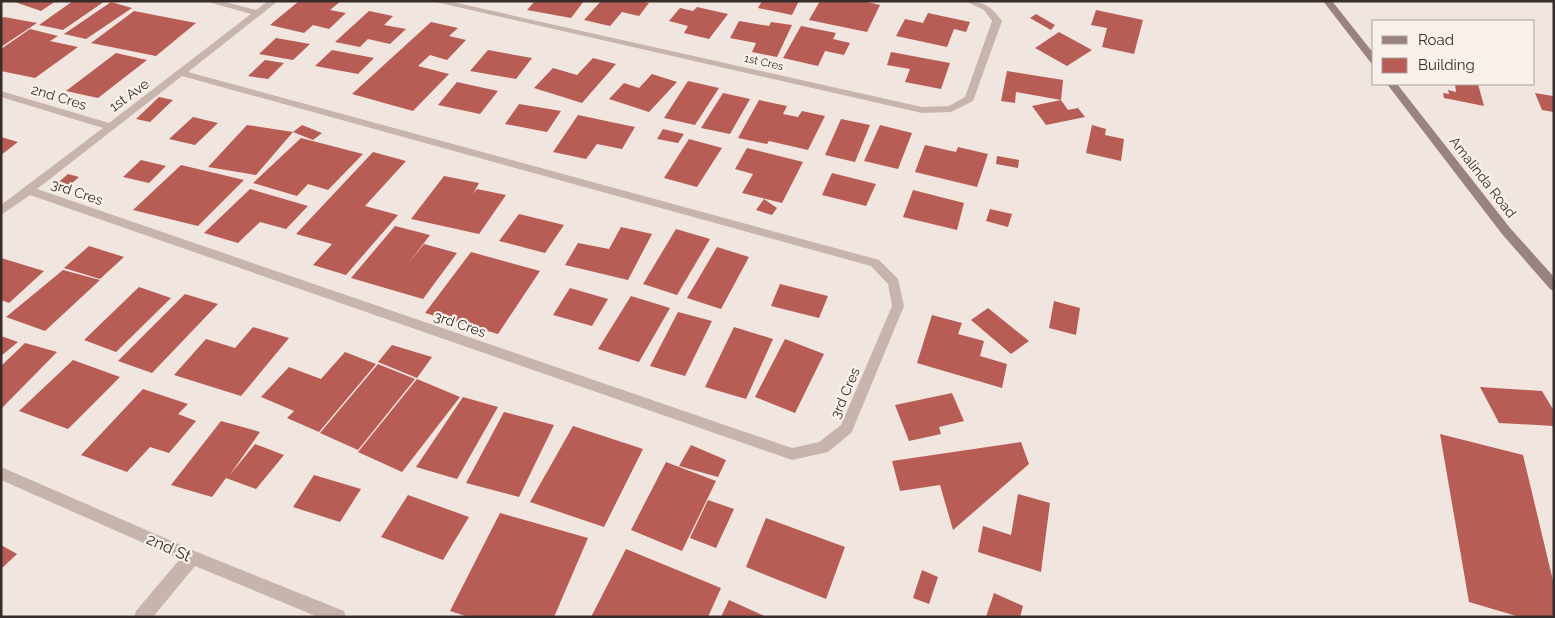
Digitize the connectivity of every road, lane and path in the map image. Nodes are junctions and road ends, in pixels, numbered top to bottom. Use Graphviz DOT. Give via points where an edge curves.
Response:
graph roads {
  1 [pos="209,1"];
  2 [pos="274,1"];
  3 [pos="435,1"];
  4 [pos="969,1"];
  5 [pos="1327,1"];
  6 [pos="257,13"];
  7 [pos="1372,58"];
  8 [pos="181,73"];
  9 [pos="1393,85"];
  10 [pos="1,94"];
  11 [pos="109,126"];
  12 [pos="28,190"];
  13 [pos="1,211"];
  14 [pos="1554,286"];
  15 [pos="1,473"];
  16 [pos="192,557"];
  17 [pos="142,617"];
  18 [pos="338,617"];
  1 -- 6 [label="street"];
  2 -- 6 [label="street, 1st Ave"];
  3 -- 4 [label="street, 1st Cres" via="922,110 951,108 969,99 997,21 987,8"];
  5 -- 7 [label="street"];
  6 -- 8 [label="street, 1st Ave"];
  8 -- 11 [label="street, 1st Ave"];
  8 -- 12 [label="street, 3rd Cres" via="875,263 894,282 898,306 846,429 823,448 792,454"];
  9 -- 14 [label="street, Amalinda Road"];
  10 -- 11 [label="street, 2nd Cres"];
  11 -- 12 [label="street, 1st Ave"];
  12 -- 13 [label="street, 1st Ave"];
  15 -- 16 [label="street, 2nd St"];
  16 -- 17 [label="street"];
  16 -- 18 [label="street, 2nd St"];
}
